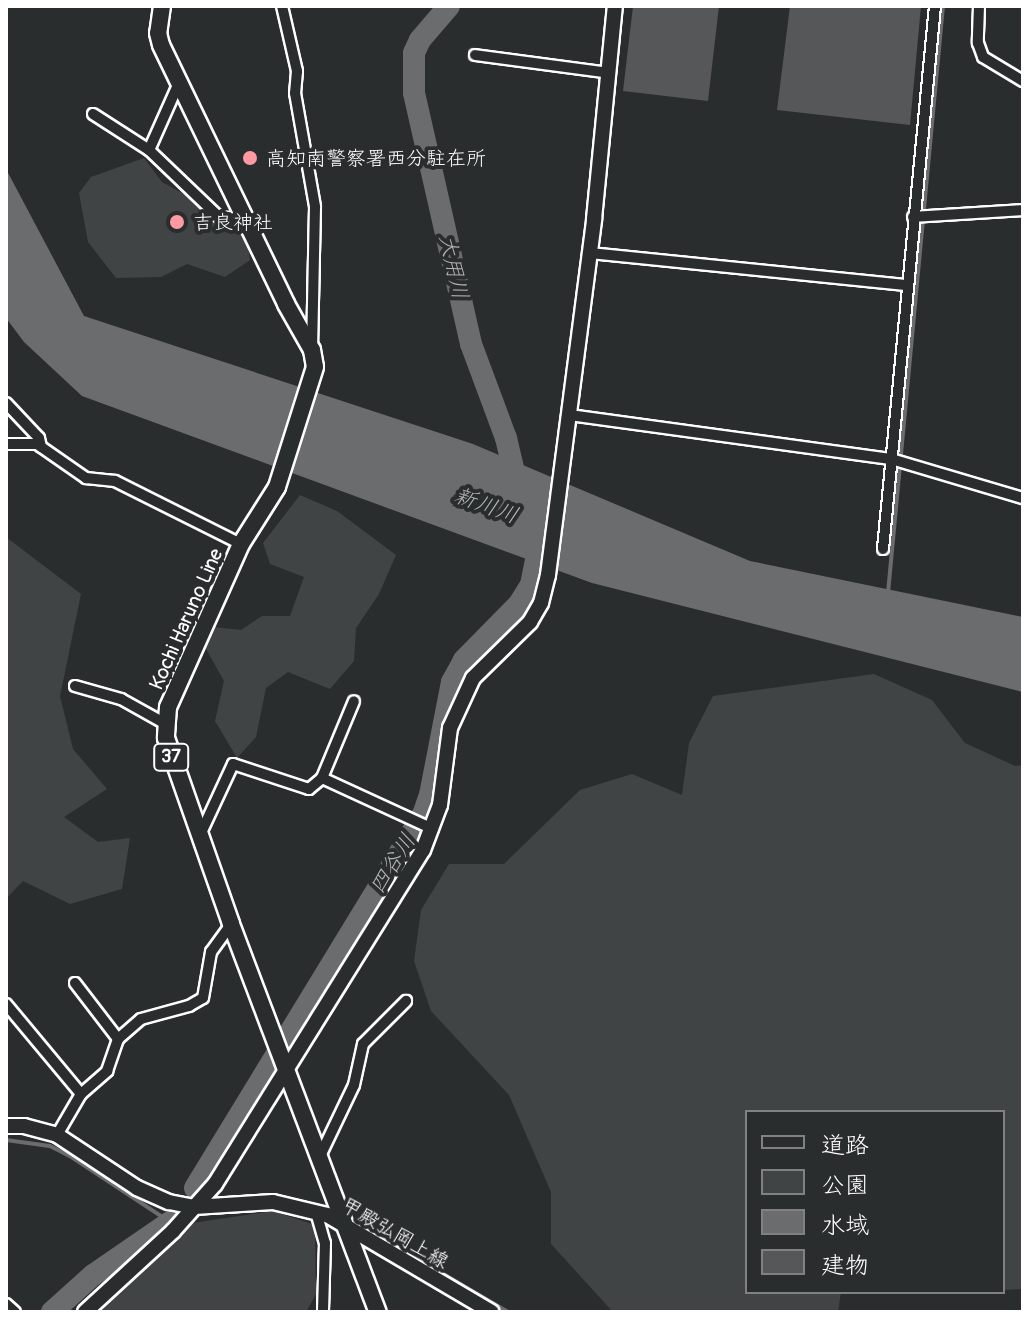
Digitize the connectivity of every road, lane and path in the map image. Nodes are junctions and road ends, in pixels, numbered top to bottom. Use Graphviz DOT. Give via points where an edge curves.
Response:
graph roads {
  1 [pos="162,6"];
  2 [pos="282,6"];
  3 [pos="615,6"];
  4 [pos="935,6"];
  5 [pos="979,6"];
  6 [pos="475,55"];
  7 [pos="610,73"];
  8 [pos="1023,81"];
  9 [pos="178,85"];
  10 [pos="93,114"];
  11 [pos="149,150"];
  12 [pos="1023,210"];
  13 [pos="913,217"];
  14 [pos="246,220"];
  15 [pos="590,253"];
  16 [pos="905,285"];
  17 [pos="312,350"];
  18 [pos="6,403"];
  19 [pos="569,415"];
  20 [pos="6,444"];
  21 [pos="41,447"];
  22 [pos="891,459"];
  23 [pos="1023,498"];
  24 [pos="241,544"];
  25 [pos="883,549"];
  26 [pos="75,686"];
  27 [pos="354,701"];
  28 [pos="166,724"];
  29 [pos="322,778"];
  30 [pos="428,827"];
  31 [pos="201,833"];
  32 [pos="231,924"];
  33 [pos="75,983"];
  34 [pos="406,1001"];
  35 [pos="6,1004"];
  36 [pos="118,1039"];
  37 [pos="284,1063"];
  38 [pos="81,1094"];
  39 [pos="6,1126"];
  40 [pos="57,1135"];
  41 [pos="321,1154"];
  42 [pos="194,1207"];
  43 [pos="316,1212"];
  44 [pos="345,1223"];
  45 [pos="6,1304"];
  46 [pos="15,1312"];
  47 [pos="85,1312"];
  48 [pos="323,1312"];
  49 [pos="378,1312"];
  50 [pos="492,1312"];
  1 -- 9 [label="main road, Kochi Haruno Line / 37" via="158,33"];
  2 -- 17 [label="street" via="297,71 295,93 315,207"];
  3 -- 7 [label="street"];
  4 -- 13 [label="street"];
  5 -- 8 [label="street" via="983,57"];
  6 -- 7 [label="street"];
  7 -- 15 [label="street"];
  9 -- 11 [label="street"];
  9 -- 14 [label="main road, Kochi Haruno Line / 37"];
  10 -- 11 [label="street"];
  11 -- 14 [label="street" via="219,217"];
  12 -- 13 [label="street"];
  13 -- 16 [label="street"];
  14 -- 17 [label="main road, Kochi Haruno Line / 37"];
  15 -- 16 [label="street"];
  15 -- 19 [label="street"];
  16 -- 22 [label="street"];
  17 -- 24 [label="main road, Kochi Haruno Line / 37" via="313,379 277,487"];
  18 -- 21 [label="street" via="39,438"];
  19 -- 22 [label="street"];
  19 -- 30 [label="street" via="541,603 530,622 473,678 459,704 450,728 440,805"];
  20 -- 21 [label="street"];
  21 -- 24 [label="street" via="86,478 115,481"];
  22 -- 23 [label="street"];
  22 -- 25 [label="street"];
  24 -- 28 [label="main road, Kochi Haruno Line / 37" via="178,683"];
  26 -- 28 [label="street" via="121,699"];
  27 -- 29 [label="street"];
  28 -- 31 [label="main road, Kochi Haruno Line / 37" via="170,753"];
  29 -- 30 [label="street"];
  29 -- 31 [label="street" via="309,789 233,764"];
  30 -- 37 [label="street" via="412,872"];
  31 -- 32 [label="main road, Kochi Haruno Line / 37"];
  32 -- 36 [label="street" via="211,952 203,998 141,1019"];
  32 -- 37 [label="main road, Kochi Haruno Line / 37"];
  33 -- 36 [label="street"];
  34 -- 41 [label="street" via="363,1044 354,1085"];
  35 -- 38 [label="street"];
  36 -- 38 [label="street" via="107,1071"];
  37 -- 41 [label="main road, Kochi Haruno Line / 37"];
  37 -- 42 [label="street" via="215,1184"];
  38 -- 40 [label="street"];
  39 -- 40 [label="street, 甲殿弘岡上線"];
  40 -- 42 [label="street, 甲殿弘岡上線" via="137,1188"];
  41 -- 44 [label="main road, Kochi Haruno Line / 37"];
  42 -- 43 [label="street, 甲殿弘岡上線" via="273,1202"];
  42 -- 47 [label="street"];
  43 -- 44 [label="street, 甲殿弘岡上線"];
  43 -- 48 [label="street" via="325,1243"];
  44 -- 49 [label="main road, Kochi Haruno Line / 37"];
  44 -- 50 [label="street, 甲殿弘岡上線"];
  45 -- 46 [label="street"];
}
